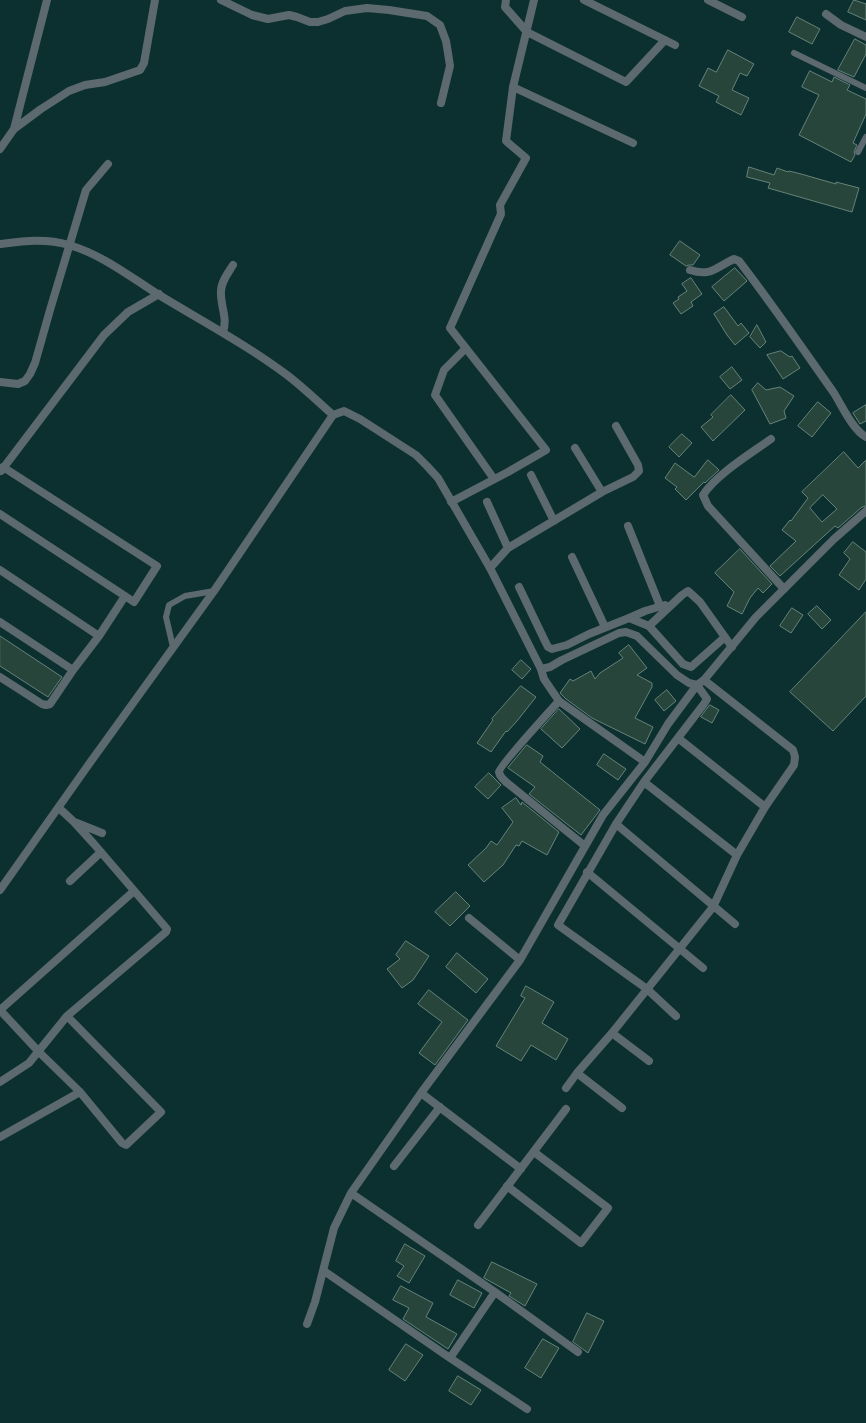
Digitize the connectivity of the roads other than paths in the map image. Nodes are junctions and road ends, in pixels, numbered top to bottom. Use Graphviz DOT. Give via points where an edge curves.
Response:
graph roads {
  1 [pos="47,0"];
  2 [pos="155,0"];
  3 [pos="220,0"];
  4 [pos="506,0"];
  5 [pos="534,0"];
  6 [pos="584,0"];
  7 [pos="708,0"];
  8 [pos="826,14"];
  9 [pos="742,17"];
  10 [pos="527,32"];
  11 [pos="866,37"];
  12 [pos="665,40"];
  13 [pos="675,45"];
  14 [pos="794,53"];
  15 [pos="513,87"];
  16 [pos="866,88"];
  17 [pos="441,103"];
  18 [pos="14,129"];
  19 [pos="866,137"];
  20 [pos="633,143"];
  21 [pos="0,149"];
  22 [pos="858,152"];
  23 [pos="108,164"];
  24 [pos="0,244"];
  25 [pos="70,245"];
  26 [pos="233,265"];
  27 [pos="690,270"];
  28 [pos="159,294"];
  29 [pos="223,332"];
  30 [pos="466,348"];
  31 [pos="0,382"];
  32 [pos="333,415"];
  33 [pos="616,426"];
  34 [pos="866,437"];
  35 [pos="771,439"];
  36 [pos="575,448"];
  37 [pos="1,469"];
  38 [pos="531,475"];
  39 [pos="494,479"];
  40 [pos="602,492"];
  41 [pos="451,502"];
  42 [pos="487,502"];
  43 [pos="866,512"];
  44 [pos="0,514"];
  45 [pos="554,521"];
  46 [pos="628,526"];
  47 [pos="508,548"];
  48 [pos="572,557"];
  49 [pos="490,568"];
  50 [pos="0,570"];
  51 [pos="519,588"];
  52 [pos="784,589"];
  53 [pos="214,591"];
  54 [pos="125,596"];
  55 [pos="673,603"];
  56 [pos="660,606"];
  57 [pos="629,618"];
  58 [pos="0,622"];
  59 [pos="649,626"];
  60 [pos="605,627"];
  61 [pos="99,636"];
  62 [pos="725,637"];
  63 [pos="173,647"];
  64 [pos="732,647"];
  65 [pos="541,669"];
  66 [pos="73,670"];
  67 [pos="0,678"];
  68 [pos="704,680"];
  69 [pos="697,685"];
  70 [pos="559,701"];
  71 [pos="678,738"];
  72 [pos="645,762"];
  73 [pos="644,782"];
  74 [pos="59,808"];
  75 [pos="765,808"];
  76 [pos="74,822"];
  77 [pos="616,824"];
  78 [pos="102,833"];
  79 [pos="585,846"];
  80 [pos="101,852"];
  81 [pos="737,855"];
  82 [pos="587,872"];
  83 [pos="70,881"];
  84 [pos="0,890"];
  85 [pos="134,891"];
  86 [pos="713,907"];
  87 [pos="470,918"];
  88 [pos="735,924"];
  89 [pos="680,948"];
  90 [pos="520,960"];
  91 [pos="703,968"];
  92 [pos="647,989"];
  93 [pos="0,1010"];
  94 [pos="67,1016"];
  95 [pos="676,1016"];
  96 [pos="612,1033"];
  97 [pos="39,1052"];
  98 [pos="650,1061"];
  99 [pos="577,1073"];
  100 [pos="0,1082"];
  101 [pos="566,1088"];
  102 [pos="80,1092"];
  103 [pos="421,1093"];
  104 [pos="440,1107"];
  105 [pos="622,1108"];
  106 [pos="566,1110"];
  107 [pos="0,1137"];
  108 [pos="534,1152"];
  109 [pos="394,1166"];
  110 [pos="521,1169"];
  111 [pos="507,1186"];
  112 [pos="351,1194"];
  113 [pos="478,1224"];
  114 [pos="324,1271"];
  115 [pos="495,1292"];
  116 [pos="307,1324"];
  117 [pos="578,1352"];
  118 [pos="450,1358"];
  119 [pos="527,1409"];
  1 -- 18 [label="street"];
  2 -- 18 [label="street" via="144,63 140,70 70,91 41,108"];
  3 -- 17 [label="street" via="252,15 268,19 289,15 318,22 345,11 367,8 427,16 440,25 448,53 450,66"];
  4 -- 10 [label="street" via="505,7"];
  5 -- 10 [label="street"];
  6 -- 12 [label="street"];
  7 -- 9 [label="street"];
  8 -- 11 [label="street"];
  10 -- 12 [label="street" via="626,82"];
  10 -- 15 [label="street"];
  12 -- 13 [label="street"];
  14 -- 16 [label="lane"];
  15 -- 20 [label="street"];
  15 -- 30 [label="street" via="506,141 526,158 500,205 501,214 450,328"];
  18 -- 21 [label="street"];
  19 -- 22 [label="lane"];
  23 -- 25 [label="street" via="86,190"];
  24 -- 25 [label="street" via="46,240"];
  25 -- 28 [label="street" via="104,259"];
  25 -- 31 [label="street" via="36,363 25,382"];
  26 -- 29 [label="street" via="221,290 225,321"];
  27 -- 34 [label="street" via="708,273 734,259 739,261 801,346 859,434"];
  28 -- 29 [label="street"];
  28 -- 37 [label="street" via="128,312 104,335"];
  29 -- 32 [label="street" via="288,376"];
  30 -- 39 [label="street" via="444,370 435,396"];
  30 -- 39 [label="street" via="546,450"];
  32 -- 41 [label="street" via="344,411 399,444 428,466"];
  32 -- 53 [label="street"];
  33 -- 40 [label="street" via="639,471 633,477"];
  35 -- 52 [label="street" via="722,476 703,495 708,506"];
  36 -- 40 [label="street"];
  37 -- 54 [label="street" via="157,566 134,602"];
  38 -- 45 [label="street"];
  39 -- 41 [label="street"];
  40 -- 45 [label="street"];
  41 -- 49 [label="street"];
  42 -- 47 [label="street"];
  43 -- 52 [label="street" via="834,539"];
  44 -- 54 [label="street"];
  45 -- 47 [label="street"];
  46 -- 56 [label="street"];
  47 -- 49 [label="street"];
  48 -- 60 [label="street"];
  49 -- 65 [label="street"];
  50 -- 61 [label="street"];
  51 -- 60 [label="street" via="548,647 552,649"];
  52 -- 64 [label="street" via="756,617"];
  53 -- 63 [label="street"];
  53 -- 63 [label="lane" via="184,596 169,605 166,617"];
  54 -- 61 [label="street"];
  55 -- 56 [label="street"];
  55 -- 59 [label="street"];
  55 -- 62 [label="street" via="685,592 690,592"];
  56 -- 57 [label="street"];
  57 -- 59 [label="street"];
  57 -- 60 [label="street"];
  58 -- 66 [label="street"];
  59 -- 62 [label="street" via="683,664 691,667"];
  61 -- 66 [label="street"];
  62 -- 64 [label="street"];
  63 -- 74 [label="street"];
  64 -- 68 [label="street"];
  65 -- 69 [label="street" via="626,632 637,636 677,675"];
  65 -- 70 [label="street" via="544,679"];
  66 -- 67 [label="street" via="48,705 42,704"];
  68 -- 69 [label="street"];
  68 -- 75 [label="street" via="795,754 794,765"];
  69 -- 71 [label="street" via="707,699"];
  69 -- 72 [label="street" via="668,724"];
  70 -- 72 [label="street"];
  70 -- 79 [label="street" via="510,756 499,773 511,786"];
  71 -- 73 [label="street"];
  71 -- 75 [label="street"];
  72 -- 79 [label="street" via="603,815"];
  73 -- 77 [label="street"];
  73 -- 81 [label="street"];
  74 -- 76 [label="street"];
  74 -- 84 [label="street"];
  75 -- 81 [label="street"];
  76 -- 78 [label="street"];
  76 -- 80 [label="street"];
  77 -- 82 [label="street"];
  77 -- 86 [label="street"];
  79 -- 90 [label="street"];
  80 -- 83 [label="street"];
  80 -- 85 [label="street"];
  81 -- 86 [label="street"];
  82 -- 89 [label="street"];
  82 -- 92 [label="street" via="558,925"];
  85 -- 93 [label="street"];
  85 -- 94 [label="street" via="166,927 166,932"];
  86 -- 88 [label="street"];
  86 -- 89 [label="street"];
  87 -- 90 [label="street"];
  89 -- 91 [label="street"];
  89 -- 92 [label="street"];
  90 -- 103 [label="street"];
  92 -- 95 [label="street"];
  92 -- 96 [label="street"];
  93 -- 97 [label="street"];
  94 -- 97 [label="street"];
  94 -- 102 [label="street" via="161,1112 126,1145"];
  96 -- 98 [label="street"];
  96 -- 99 [label="street"];
  97 -- 100 [label="street" via="21,1069"];
  97 -- 102 [label="street"];
  99 -- 101 [label="street"];
  99 -- 105 [label="street"];
  102 -- 107 [label="street"];
  103 -- 104 [label="street"];
  103 -- 112 [label="street"];
  104 -- 109 [label="street"];
  104 -- 110 [label="street"];
  106 -- 108 [label="street"];
  108 -- 110 [label="street"];
  108 -- 111 [label="street" via="608,1208 581,1243"];
  110 -- 111 [label="street"];
  111 -- 113 [label="street"];
  112 -- 114 [label="street" via="334,1228"];
  112 -- 115 [label="street"];
  114 -- 116 [label="street"];
  114 -- 118 [label="street"];
  115 -- 117 [label="street"];
  115 -- 118 [label="street"];
  118 -- 119 [label="street"];
}
